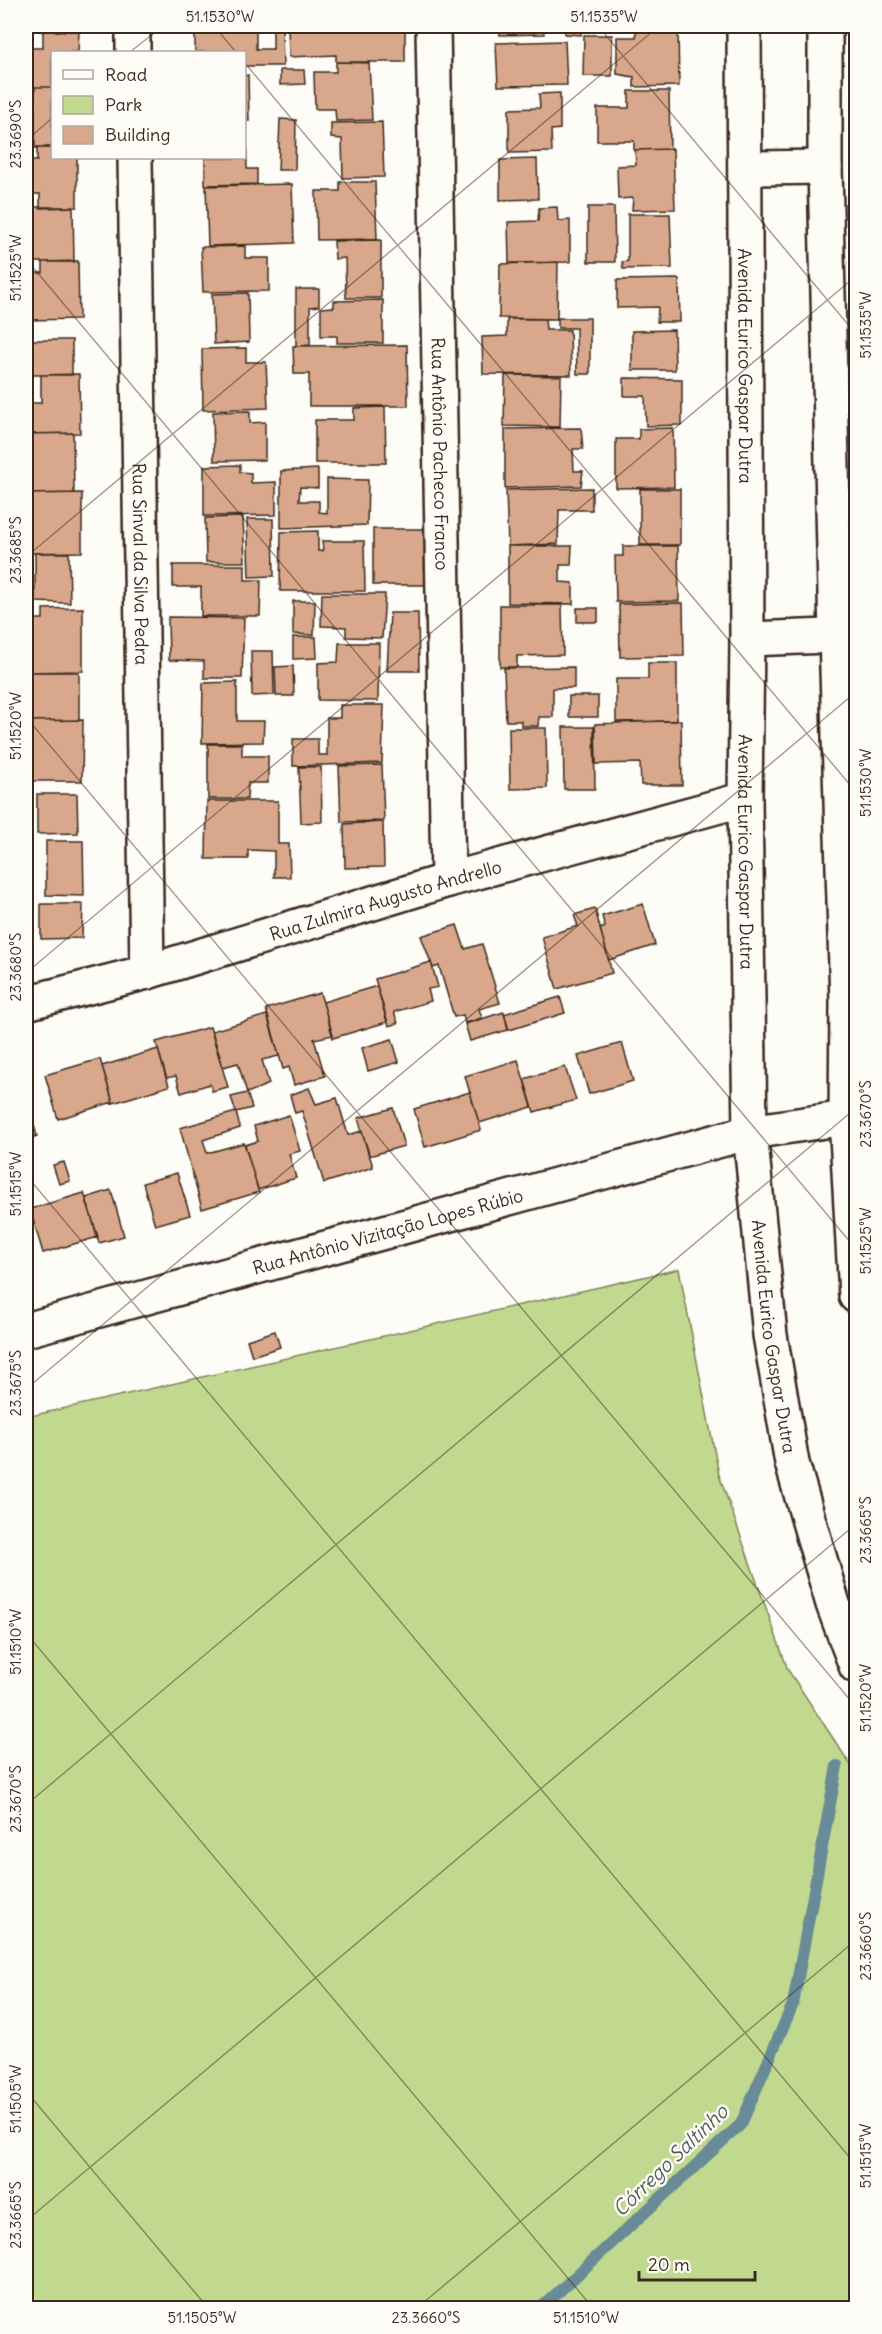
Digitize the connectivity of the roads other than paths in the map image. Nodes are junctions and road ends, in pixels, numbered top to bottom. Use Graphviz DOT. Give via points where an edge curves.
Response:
graph roads {
  1 [pos="133,26"];
  2 [pos="433,26"];
  3 [pos="744,26"];
  4 [pos="825,26"];
  5 [pos="133,51"];
  6 [pos="135,159"];
  7 [pos="825,167"];
  8 [pos="746,168"];
  9 [pos="846,636"];
  10 [pos="747,639"];
  11 [pos="745,799"];
  12 [pos="448,880"];
  13 [pos="147,972"];
  14 [pos="26,1003"];
  15 [pos="846,1118"];
  16 [pos="750,1132"];
  17 [pos="856,1296"];
  18 [pos="26,1330"];
  19 [pos="856,1666"];
  1 -- 5 [label="street"];
  2 -- 12 [label="street, Rua Antônio Pacheco Franco"];
  3 -- 8 [label="street, Avenida Eurico Gaspar Dutra"];
  4 -- 7 [label="street"];
  6 -- 13 [label="street, Rua Sinval da Silva Pedra"];
  7 -- 8 [label="street"];
  7 -- 9 [label="street"];
  8 -- 10 [label="street, Avenida Eurico Gaspar Dutra"];
  9 -- 10 [label="street"];
  9 -- 15 [label="street"];
  10 -- 11 [label="street, Avenida Eurico Gaspar Dutra"];
  11 -- 12 [label="street, Rua Zulmira Augusto Andrello"];
  11 -- 16 [label="street, Avenida Eurico Gaspar Dutra"];
  12 -- 13 [label="street, Rua Zulmira Augusto Andrello"];
  13 -- 14 [label="street, Rua Zulmira Augusto Andrello"];
  15 -- 16 [label="street, Rua Antônio Vizitação Lopes Rúbio"];
  15 -- 17 [label="street"];
  16 -- 18 [label="street, Rua Antônio Vizitação Lopes Rúbio"];
  16 -- 19 [label="street, Avenida Eurico Gaspar Dutra" via="770,1335 792,1463 833,1604"];
}
